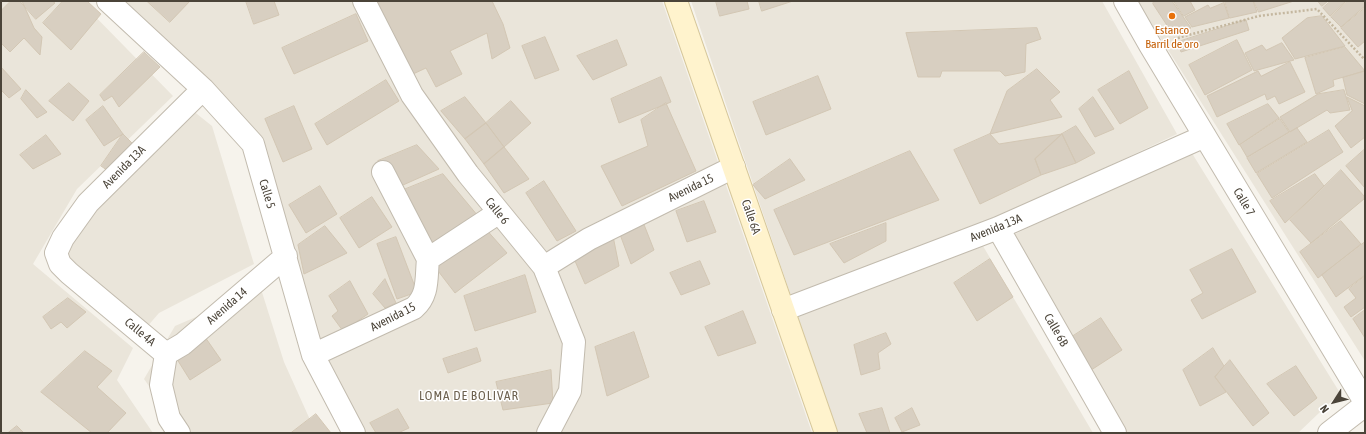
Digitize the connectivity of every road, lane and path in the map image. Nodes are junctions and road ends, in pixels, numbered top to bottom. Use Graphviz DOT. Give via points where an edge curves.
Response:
graph roads {
  1 [pos="108,1"];
  2 [pos="364,1"];
  3 [pos="676,1"];
  4 [pos="1125,1"];
  5 [pos="1150,45"];
  6 [pos="1365,60"];
  7 [pos="203,89"];
  8 [pos="1205,136"];
  9 [pos="734,167"];
  10 [pos="383,172"];
  11 [pos="498,213"];
  12 [pos="998,228"];
  13 [pos="56,253"];
  14 [pos="286,256"];
  15 [pos="428,259"];
  16 [pos="544,267"];
  17 [pos="783,310"];
  18 [pos="166,354"];
  19 [pos="314,355"];
  20 [pos="1364,397"];
  21 [pos="179,433"];
  22 [pos="354,433"];
  23 [pos="548,433"];
  24 [pos="826,433"];
  25 [pos="1114,433"];
  26 [pos="1329,433"];
  1 -- 7 [label="street, Calle 5"];
  2 -- 11 [label="street, Calle 6" via="412,95"];
  3 -- 9 [label="street, Calle 6A"];
  4 -- 5 [label="street, Calle 7"];
  5 -- 6 [label="path" via="1259,16 1318,8"];
  5 -- 8 [label="street, Calle 7"];
  7 -- 13 [label="street, Avenida 13A" via="88,203 63,238"];
  7 -- 14 [label="street, Calle 5" via="252,144"];
  8 -- 12 [label="street, Avenida 13A"];
  8 -- 20 [label="street, Calle 7"];
  9 -- 16 [label="street, Avenida 15" via="590,239"];
  9 -- 17 [label="street, Calle 6A"];
  10 -- 15 [label="street"];
  11 -- 15 [label="street"];
  11 -- 16 [label="street, Calle 6"];
  12 -- 17 [label="street, Avenida 13A"];
  12 -- 25 [label="street, Calle 6B"];
  13 -- 18 [label="street, Calle 4A" via="60,264 69,273"];
  14 -- 18 [label="street, Avenida 14" via="183,344"];
  14 -- 19 [label="street, Calle 5"];
  15 -- 19 [label="street, Avenida 15" via="425,294 414,308"];
  16 -- 23 [label="street, Calle 6" via="574,342 570,392"];
  17 -- 24 [label="street, Calle 6A"];
  18 -- 21 [label="street, Calle 4A" via="161,385 169,418"];
  19 -- 22 [label="street, Calle 5"];
  20 -- 26 [label="street"];
}
